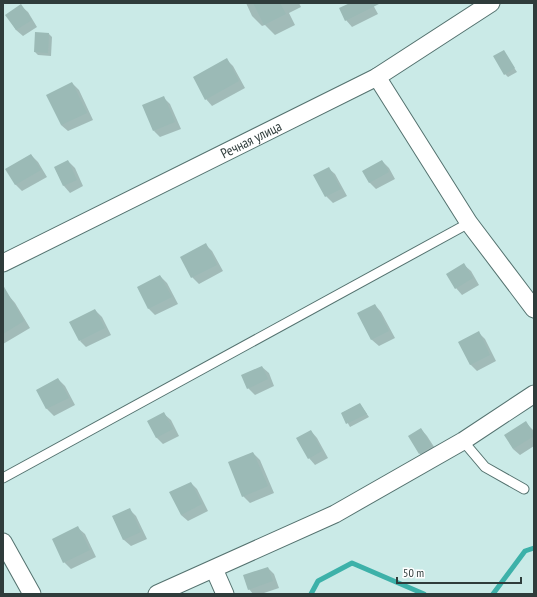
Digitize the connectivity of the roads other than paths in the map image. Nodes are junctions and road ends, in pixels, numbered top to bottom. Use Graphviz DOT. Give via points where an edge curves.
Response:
graph roads {
  1 [pos="491,3"];
  2 [pos="377,77"];
  3 [pos="469,223"];
  4 [pos="3,263"];
  5 [pos="534,308"];
  6 [pos="534,394"];
  7 [pos="463,441"];
  8 [pos="3,478"];
  9 [pos="524,489"];
  10 [pos="3,542"];
  11 [pos="214,569"];
  12 [pos="32,594"];
  13 [pos="156,594"];
  14 [pos="225,594"];
  1 -- 2 [label="street, Речная улица"];
  2 -- 3 [label="street"];
  2 -- 4 [label="street, Речная улица"];
  3 -- 5 [label="street"];
  3 -- 8 [label="lane"];
  6 -- 7 [label="street"];
  7 -- 9 [label="lane" via="485,467"];
  7 -- 11 [label="street" via="335,514"];
  10 -- 12 [label="street"];
  11 -- 13 [label="street"];
  11 -- 14 [label="street"];
}
